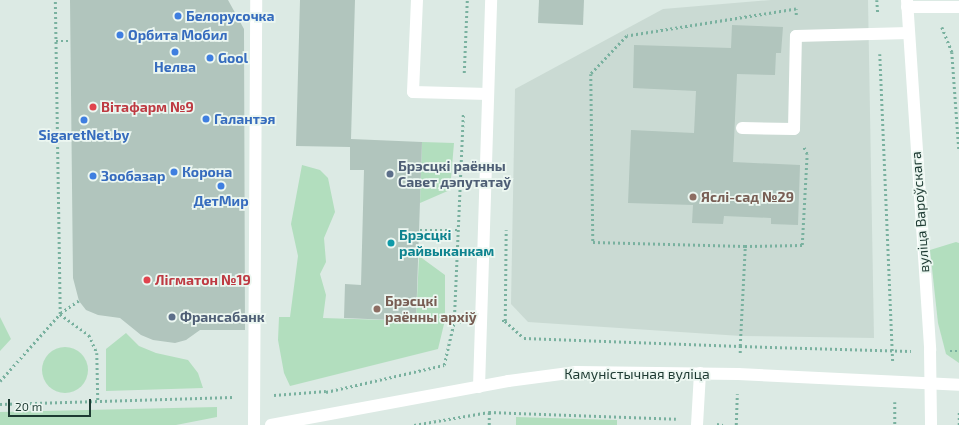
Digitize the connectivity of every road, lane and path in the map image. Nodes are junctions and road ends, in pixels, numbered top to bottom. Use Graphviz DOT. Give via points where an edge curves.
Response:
graph roads {
  1 [pos="55,0"];
  2 [pos="256,0"];
  3 [pos="417,0"];
  4 [pos="491,0"];
  5 [pos="877,0"];
  6 [pos="907,4"];
  7 [pos="934,6"];
  8 [pos="959,7"];
  9 [pos="908,33"];
  10 [pos="879,34"];
  11 [pos="796,36"];
  12 [pos="56,41"];
  13 [pos="71,41"];
  14 [pos="488,94"];
  15 [pos="742,128"];
  16 [pos="794,129"];
  17 [pos="959,150"];
  18 [pos="420,230"];
  19 [pos="458,230"];
  20 [pos="745,246"];
  21 [pos="79,301"];
  22 [pos="60,314"];
  23 [pos="505,320"];
  24 [pos="454,322"];
  25 [pos="700,373"];
  26 [pos="894,380"];
  27 [pos="0,381"];
  28 [pos="931,383"];
  29 [pos="959,385"];
  30 [pos="479,387"];
  31 [pos="326,391"];
  32 [pos="255,396"];
  33 [pos="98,401"];
  34 [pos="0,404"];
  35 [pos="959,411"];
  36 [pos="489,412"];
  37 [pos="332,415"];
  38 [pos="697,423"];
  39 [pos="254,425"];
  40 [pos="271,425"];
  41 [pos="414,425"];
  42 [pos="489,425"];
  43 [pos="723,425"];
  44 [pos="895,425"];
  45 [pos="931,425"];
  46 [pos="959,425"];
  1 -- 12 [label="path"];
  2 -- 32 [label="street"];
  3 -- 14 [label="street" via="412,92"];
  4 -- 14 [label="street"];
  5 -- 10 [label="path"];
  6 -- 7 [label="street"];
  6 -- 9 [label="street, вуліца Вароўскага"];
  7 -- 8 [label="street"];
  7 -- 17 [label="path" via="952,52"];
  9 -- 10 [label="street"];
  9 -- 28 [label="street, вуліца Вароўскага"];
  10 -- 11 [label="street"];
  10 -- 26 [label="path"];
  11 -- 16 [label="street"];
  11 -- 20 [label="path" via="796,9 627,36 591,74 593,242"];
  12 -- 13 [label="path"];
  12 -- 22 [label="path"];
  14 -- 30 [label="street"];
  15 -- 16 [label="street"];
  16 -- 20 [label="path" via="807,154 802,245"];
  18 -- 19 [label="path"];
  20 -- 23 [label="path" via="740,346 524,338"];
  21 -- 22 [label="path"];
  22 -- 27 [label="path"];
  22 -- 33 [label="path" via="89,335 97,353"];
  24 -- 31 [label="path" via="444,364"];
  25 -- 26 [label="street, Камуністычная вуліца"];
  25 -- 30 [label="street, Камуністычная вуліца" via="576,372 541,375"];
  25 -- 38 [label="street"];
  26 -- 28 [label="street, Камуністычная вуліца"];
  26 -- 44 [label="path"];
  28 -- 29 [label="street, Камуністычная вуліца"];
  28 -- 45 [label="street, вуліца Вароўскага"];
  30 -- 37 [label="street, Камуністычная вуліца"];
  31 -- 32 [label="path"];
  31 -- 37 [label="path"];
  32 -- 33 [label="path"];
  32 -- 39 [label="street"];
  33 -- 34 [label="path"];
  35 -- 46 [label="path"];
  36 -- 38 [label="path"];
  36 -- 41 [label="path"];
  36 -- 42 [label="path"];
  37 -- 40 [label="street, Камуністычная вуліца"];
  38 -- 43 [label="path"];
}
